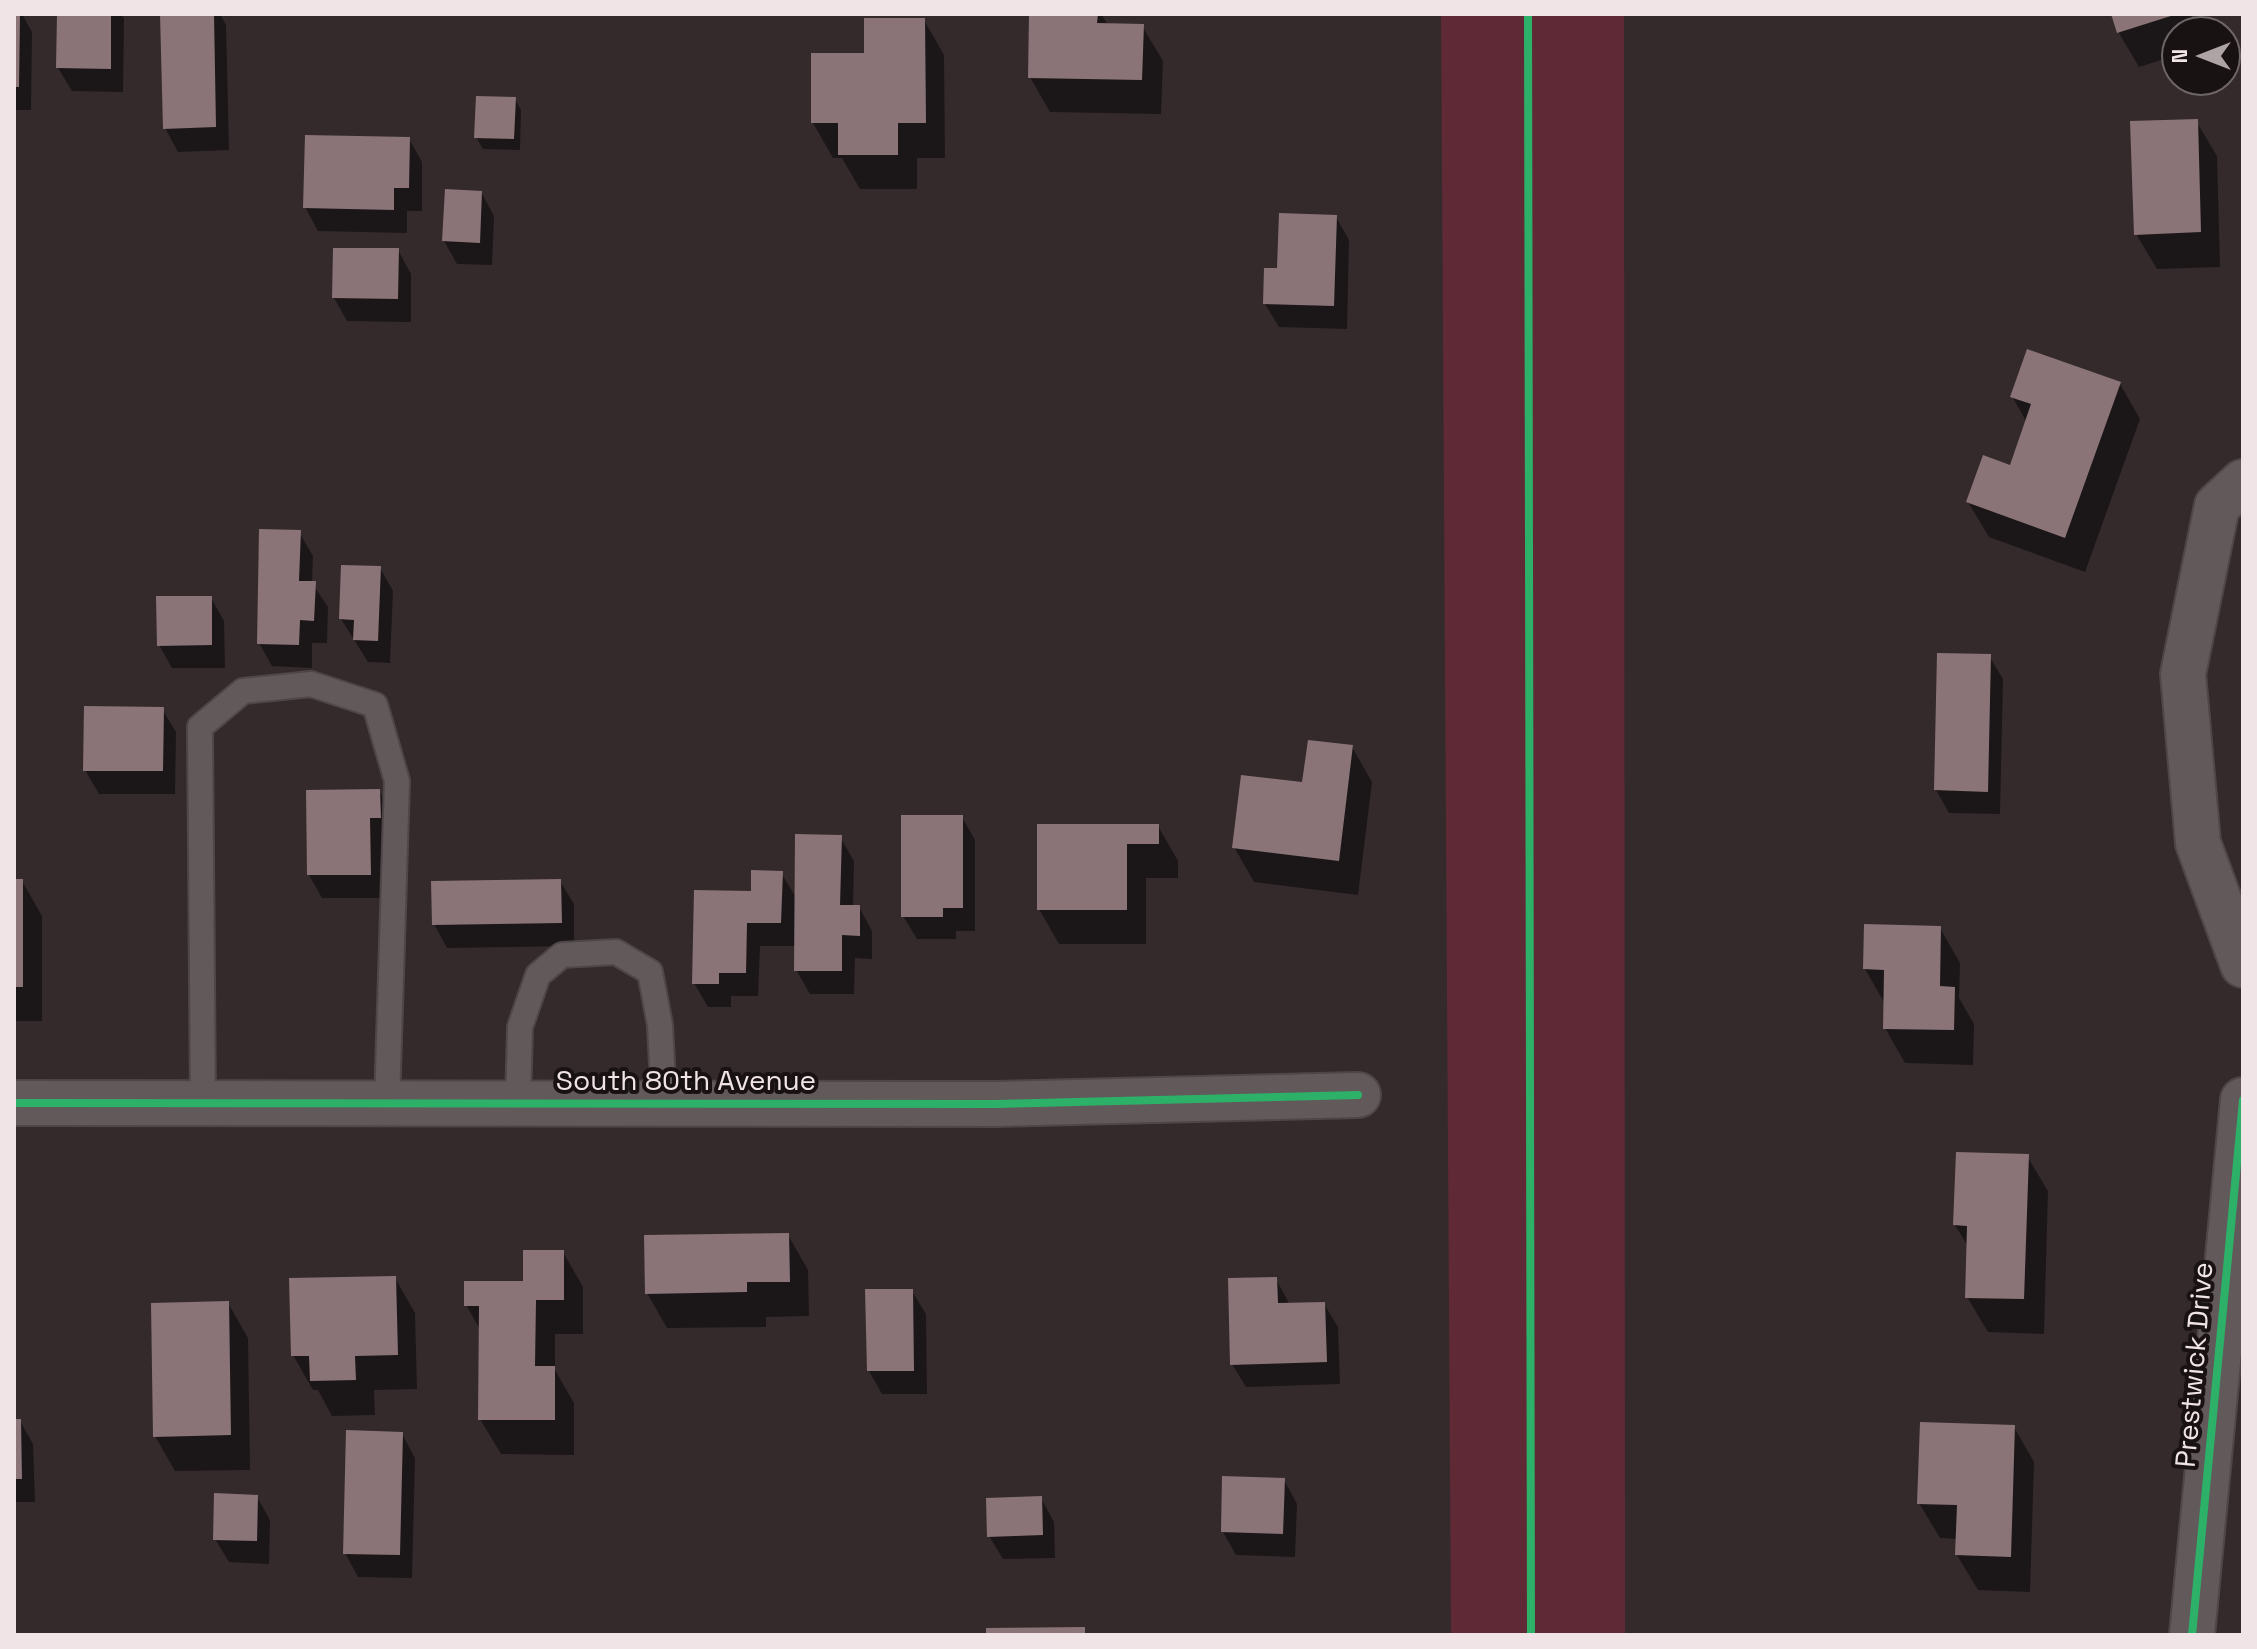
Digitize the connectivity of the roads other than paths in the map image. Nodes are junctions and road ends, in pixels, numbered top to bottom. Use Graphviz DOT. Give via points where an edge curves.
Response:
graph roads {
  1 [pos="2243,482"];
  2 [pos="2243,965"];
  3 [pos="1358,1095"];
  4 [pos="2243,1100"];
  5 [pos="14,1103"];
  6 [pos="203,1103"];
  7 [pos="387,1103"];
  8 [pos="518,1104"];
  9 [pos="664,1104"];
  10 [pos="2192,1635"];
  1 -- 2 [label="street" via="2217,506 2183,674 2198,843"];
  3 -- 9 [label="street, South 80th Avenue" via="996,1104"];
  4 -- 10 [label="street, Prestwick Drive"];
  5 -- 6 [label="street, South 80th Avenue"];
  6 -- 7 [label="street, South 80th Avenue"];
  6 -- 7 [label="lane" via="200,727 243,691 311,684 375,705 397,781"];
  7 -- 8 [label="street, South 80th Avenue"];
  8 -- 9 [label="street, South 80th Avenue"];
  8 -- 9 [label="lane" via="520,1027 538,975 562,955 616,952 650,972 660,1025"];
}
